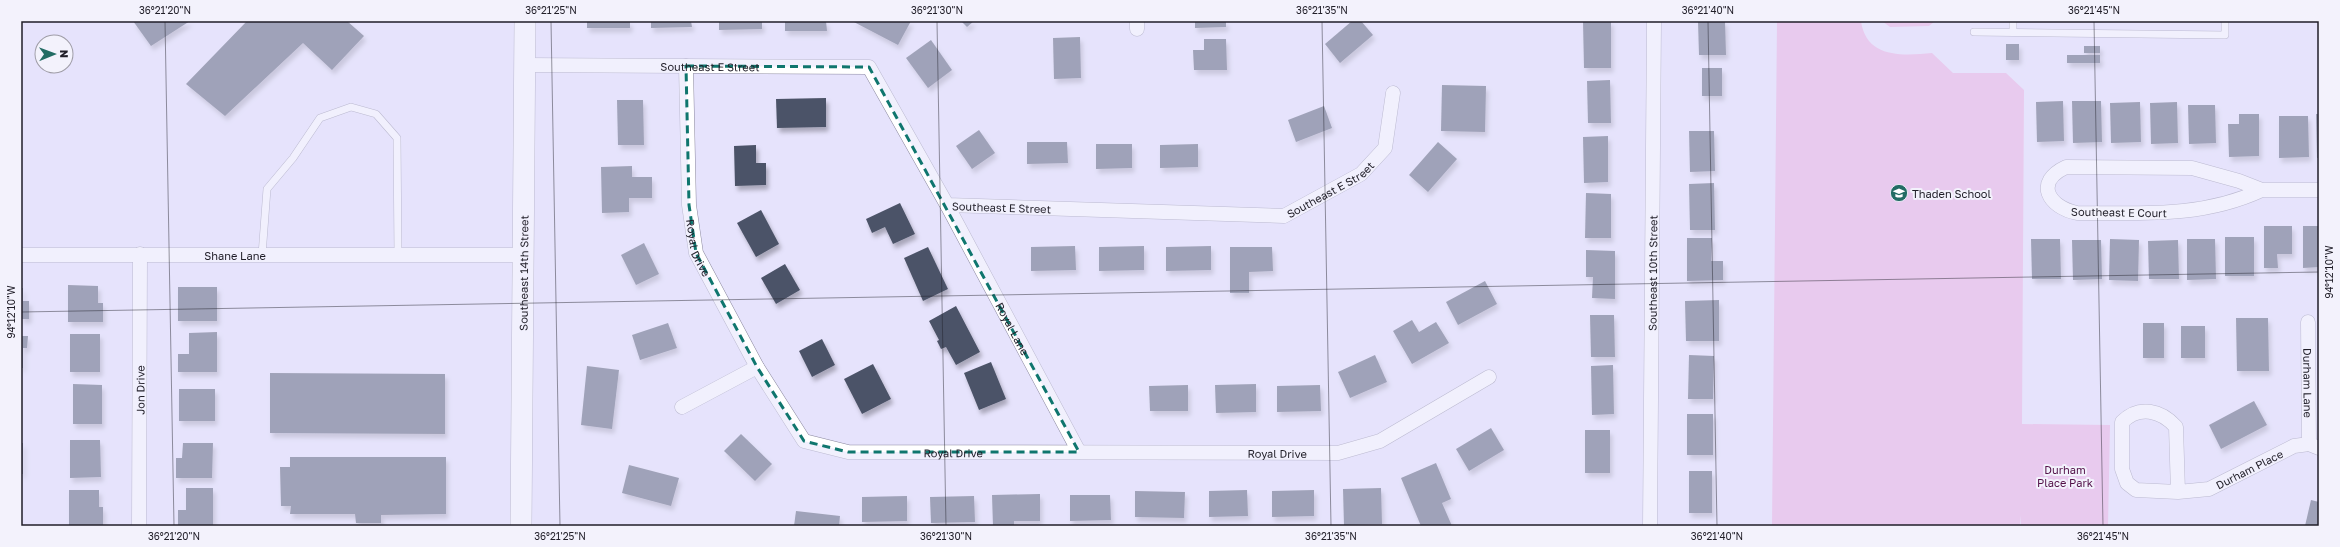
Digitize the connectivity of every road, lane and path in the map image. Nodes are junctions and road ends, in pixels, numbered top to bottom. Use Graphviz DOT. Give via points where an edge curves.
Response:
graph roads {
  1 [pos="525,21"];
  2 [pos="1654,21"];
  3 [pos="2013,21"];
  4 [pos="2225,21"];
  5 [pos="1974,32"];
  6 [pos="2013,32"];
  7 [pos="524,64"];
  8 [pos="686,66"];
  9 [pos="1393,93"];
  10 [pos="2262,190"];
  11 [pos="2319,190"];
  12 [pos="946,205"];
  13 [pos="140,254"];
  14 [pos="21,255"];
  15 [pos="262,255"];
  16 [pos="398,255"];
  17 [pos="522,255"];
  18 [pos="2308,322"];
  19 [pos="757,367"];
  20 [pos="1489,377"];
  21 [pos="682,408"];
  22 [pos="2314,446"];
  23 [pos="1079,452"];
  24 [pos="2178,492"];
  25 [pos="139,526"];
  26 [pos="522,526"];
  27 [pos="1650,526"];
  1 -- 7 [label="main road, Southeast 14th Street"];
  2 -- 27 [label="street, Southeast 10th Street"];
  3 -- 6 [label="lane"];
  4 -- 6 [label="lane" via="2225,35"];
  5 -- 6 [label="lane"];
  7 -- 8 [label="street, Southeast E Street"];
  7 -- 17 [label="main road, Southeast 14th Street"];
  8 -- 12 [label="street, Southeast E Street" via="869,67"];
  8 -- 19 [label="street, Royal Drive" via="688,205 696,253"];
  9 -- 12 [label="street, Southeast E Street" via="1385,148 1361,174 1284,216"];
  10 -- 10 [label="street, Southeast E Court" via="2192,168 2066,167 2054,172 2048,184 2048,194 2053,202 2063,210 2077,213 2178,213 2240,200"];
  10 -- 11 [label="street, Southeast E Court"];
  12 -- 23 [label="street, Royal Lane"];
  13 -- 14 [label="street, Shane Lane"];
  13 -- 15 [label="street, Shane Lane"];
  13 -- 25 [label="street, Jon Drive"];
  15 -- 16 [label="street, Shane Lane"];
  15 -- 16 [label="lane" via="267,188 293,158 320,118 351,107 376,114 397,138"];
  16 -- 17 [label="street, Shane Lane"];
  17 -- 26 [label="main road, Southeast 14th Street"];
  18 -- 22 [label="street, Durham Lane"];
  19 -- 21 [label="street"];
  19 -- 23 [label="street, Royal Drive" via="804,441 848,452"];
  20 -- 23 [label="street, Royal Drive" via="1380,441 1338,453"];
  22 -- 24 [label="street, Durham Place" via="2294,446 2209,489"];
  24 -- 24 [label="street, Durham Place" via="2136,490 2127,483 2122,470 2122,422 2130,414 2143,411 2158,414 2170,420 2176,427"];
}
